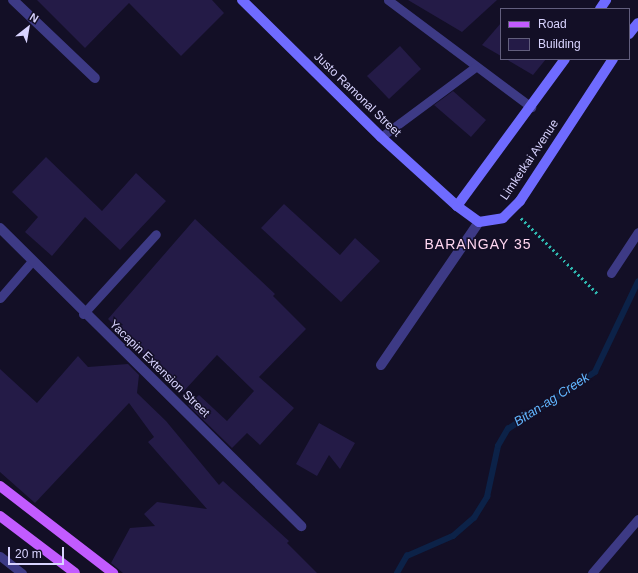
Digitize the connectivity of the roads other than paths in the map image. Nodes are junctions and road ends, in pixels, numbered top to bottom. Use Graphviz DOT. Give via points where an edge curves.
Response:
graph roads {
  1 [pos="13,0"];
  2 [pos="242,0"];
  3 [pos="388,0"];
  4 [pos="638,23"];
  5 [pos="630,33"];
  6 [pos="564,60"];
  7 [pos="612,60"];
  8 [pos="474,68"];
  9 [pos="95,78"];
  10 [pos="531,107"];
  11 [pos="382,137"];
  12 [pos="457,206"];
  13 [pos="479,222"];
  14 [pos="0,228"];
  15 [pos="638,232"];
  16 [pos="156,234"];
  17 [pos="32,261"];
  18 [pos="612,272"];
  19 [pos="0,298"];
  20 [pos="84,314"];
  21 [pos="381,365"];
  22 [pos="0,486"];
  23 [pos="0,516"];
  24 [pos="638,519"];
  25 [pos="301,526"];
  26 [pos="0,556"];
  27 [pos="22,573"];
  28 [pos="75,573"];
  29 [pos="113,573"];
  30 [pos="592,573"];
  1 -- 9 [label="street"];
  2 -- 11 [label="street, Justo Ramonal Street"];
  3 -- 8 [label="lane"];
  4 -- 5 [label="street"];
  6 -- 10 [label="street"];
  7 -- 13 [label="street, Limketkai Avenue" via="512,209 496,222"];
  8 -- 10 [label="lane"];
  8 -- 11 [label="lane"];
  10 -- 12 [label="street"];
  11 -- 12 [label="street, Justo Ramonal Street"];
  12 -- 13 [label="street"];
  13 -- 21 [label="street"];
  14 -- 17 [label="street, Yacapin Extension Street"];
  15 -- 18 [label="lane"];
  16 -- 20 [label="lane"];
  17 -- 19 [label="lane"];
  17 -- 20 [label="street, Yacapin Extension Street"];
  20 -- 25 [label="street, Yacapin Extension Street"];
  22 -- 29 [label="main road"];
  23 -- 28 [label="main road"];
  24 -- 30 [label="lane"];
  26 -- 27 [label="lane"];
}
